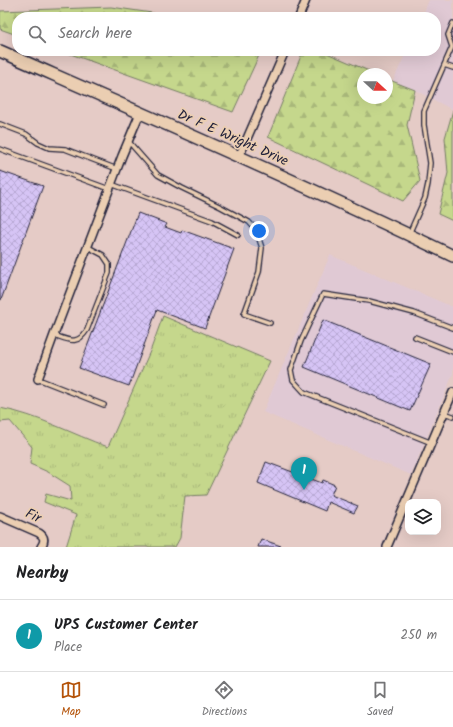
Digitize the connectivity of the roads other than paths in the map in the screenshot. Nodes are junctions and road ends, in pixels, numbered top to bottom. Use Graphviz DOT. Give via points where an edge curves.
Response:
graph roads {
  1 [pos="306,0"];
  2 [pos="301,12"];
  3 [pos="453,23"];
  4 [pos="0,51"];
  5 [pos="283,56"];
  6 [pos="444,65"];
  7 [pos="453,68"];
  8 [pos="140,113"];
  9 [pos="0,124"];
  10 [pos="128,142"];
  11 [pos="0,149"];
  12 [pos="239,157"];
  13 [pos="117,169"];
  14 [pos="110,186"];
  15 [pos="408,234"];
  16 [pos="238,235"];
  17 [pos="87,247"];
  18 [pos="453,256"];
  19 [pos="270,323"];
  20 [pos="453,328"];
  21 [pos="54,335"];
  22 [pos="415,337"];
  23 [pos="453,352"];
  24 [pos="38,379"];
  25 [pos="453,392"];
  26 [pos="104,405"];
  27 [pos="444,413"];
  28 [pos="453,416"];
  29 [pos="432,443"];
  30 [pos="0,516"];
  31 [pos="41,547"];
  32 [pos="387,547"];
  1 -- 2 [label="street"];
  3 -- 6 [label="lane" via="448,35 452,47"];
  4 -- 8 [label="highway, Dr F E Wright Drive"];
  5 -- 12 [label="street"];
  6 -- 7 [label="lane"];
  6 -- 15 [label="lane" via="424,111 430,163 428,184 425,198"];
  8 -- 10 [label="street"];
  8 -- 12 [label="highway, Dr F E Wright Drive"];
  9 -- 13 [label="lane" via="26,134 49,148 65,149"];
  10 -- 13 [label="street"];
  10 -- 19 [label="lane" via="158,175 249,222 256,230 262,248 259,272 244,314"];
  11 -- 14 [label="lane"];
  12 -- 15 [label="highway, Dr F E Wright Drive"];
  13 -- 14 [label="street"];
  14 -- 16 [label="lane" via="212,221"];
  14 -- 17 [label="street"];
  15 -- 18 [label="highway, Dr F E Wright Drive"];
  17 -- 21 [label="street"];
  17 -- 21 [label="lane" via="103,255 109,264 109,273 83,337 70,340"];
  20 -- 29 [label="lane" via="414,313 369,301 323,294 301,340 291,370 293,380 304,392"];
  21 -- 24 [label="street"];
  22 -- 23 [label="lane"];
  24 -- 26 [label="lane"];
  25 -- 27 [label="street"];
  27 -- 28 [label="lane"];
  27 -- 29 [label="street"];
  29 -- 32 [label="street"];
  30 -- 31 [label="street, Fir" via="43,535"];
}
